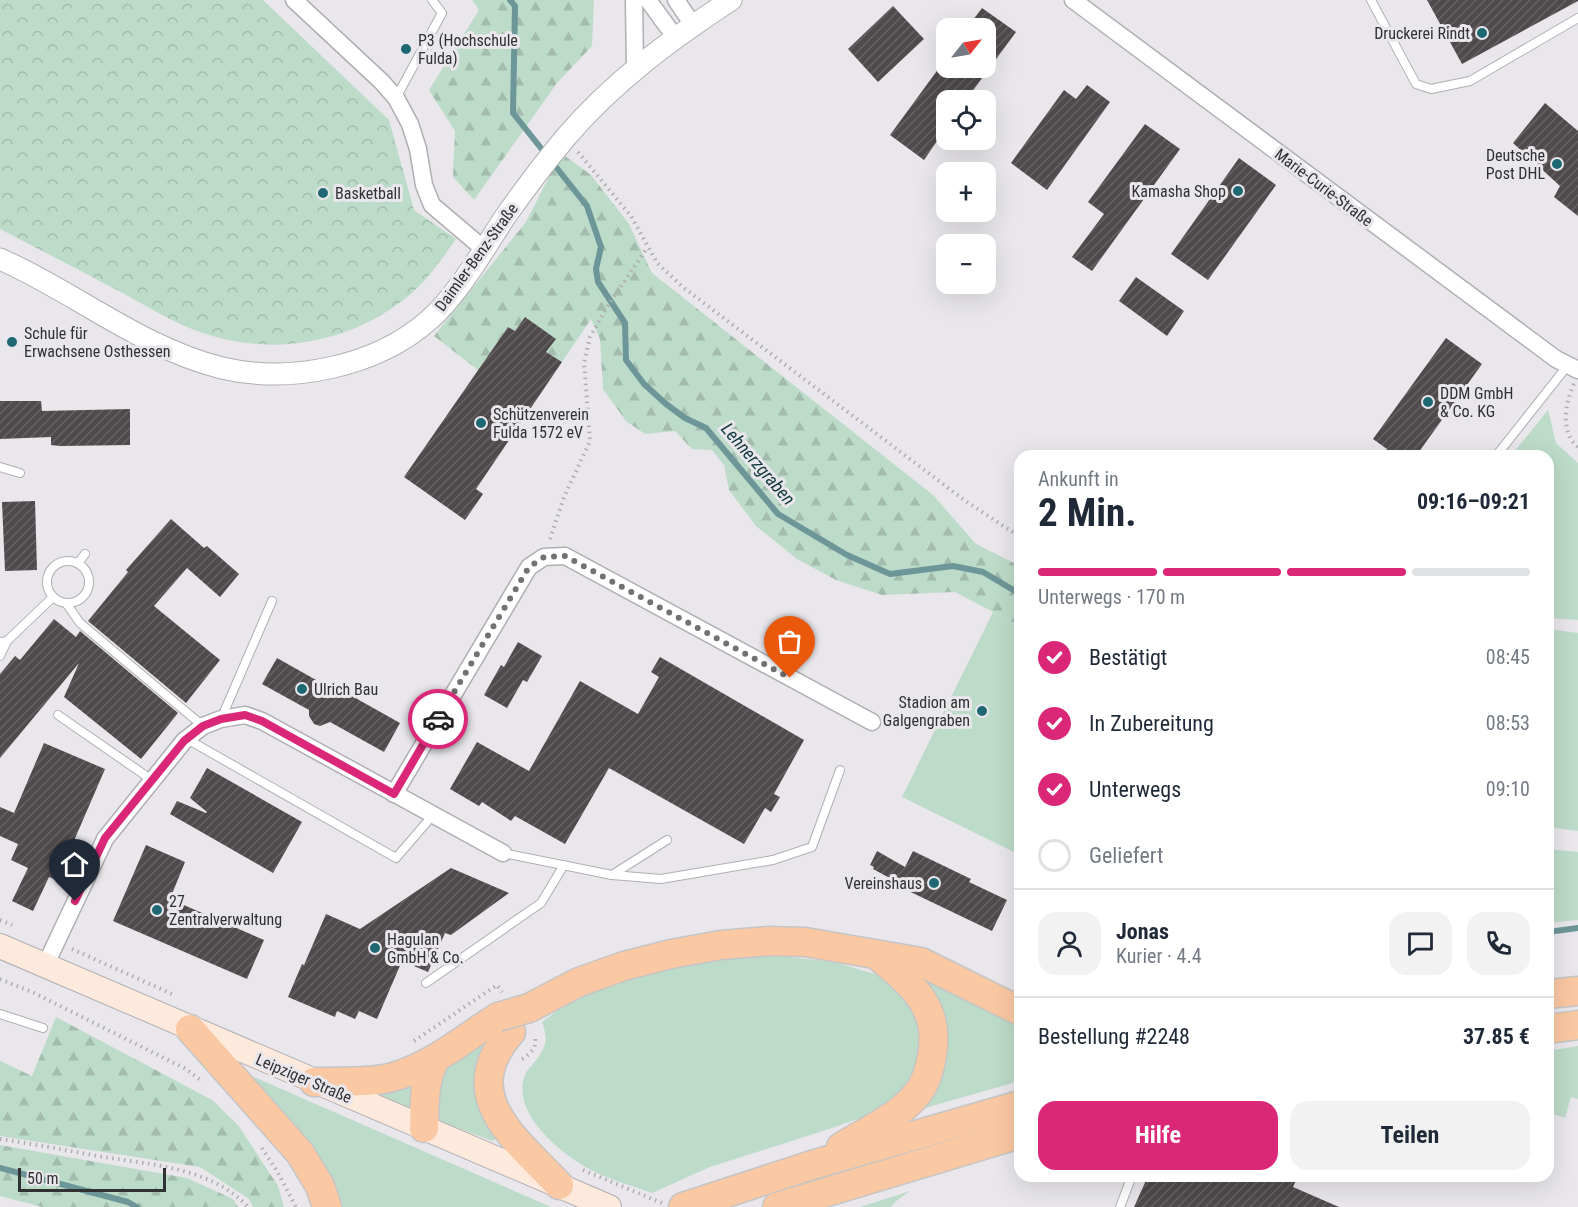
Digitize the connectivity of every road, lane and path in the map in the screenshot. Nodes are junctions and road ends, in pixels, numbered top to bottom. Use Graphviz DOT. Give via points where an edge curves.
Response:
graph roads {
  1 [pos="294,0"];
  2 [pos="432,0"];
  3 [pos="634,0"];
  4 [pos="648,0"];
  5 [pos="676,0"];
  6 [pos="732,0"];
  7 [pos="1073,0"];
  8 [pos="1371,0"];
  9 [pos="1578,18"];
  10 [pos="693,25"];
  11 [pos="675,37"];
  12 [pos="635,68"];
  13 [pos="396,98"];
  14 [pos="564,140"];
  15 [pos="647,248"];
  16 [pos="484,250"];
  17 [pos="0,259"];
  18 [pos="1575,370"];
  19 [pos="1578,447"];
  20 [pos="1502,450"];
  21 [pos="0,467"];
  22 [pos="20,473"];
  23 [pos="1014,533"];
  24 [pos="86,554"];
  25 [pos="544,557"];
  26 [pos="78,563"];
  27 [pos="53,597"];
  28 [pos="272,601"];
  29 [pos="66,603"];
  30 [pos="4,641"];
  31 [pos="0,656"];
  32 [pos="58,715"];
  33 [pos="221,719"];
  34 [pos="872,722"];
  35 [pos="203,726"];
  36 [pos="187,740"];
  37 [pos="840,770"];
  38 [pos="152,780"];
  39 [pos="394,794"];
  40 [pos="433,815"];
  41 [pos="667,840"];
  42 [pos="503,853"];
  43 [pos="564,865"];
  44 [pos="612,875"];
  45 [pos="0,920"];
  46 [pos="20,929"];
  47 [pos="0,946"];
  48 [pos="70,949"];
  49 [pos="878,956"];
  50 [pos="45,966"];
  51 [pos="0,979"];
  52 [pos="426,983"];
  53 [pos="497,985"];
  54 [pos="1578,991"];
  55 [pos="1554,993"];
  56 [pos="182,998"];
  57 [pos="1014,1008"];
  58 [pos="0,1014"];
  59 [pos="1578,1025"];
  60 [pos="43,1028"];
  61 [pos="1554,1028"];
  62 [pos="190,1029"];
  63 [pos="515,1029"];
  64 [pos="413,1041"];
  65 [pos="434,1060"];
  66 [pos="520,1061"];
  67 [pos="314,1082"];
  68 [pos="210,1088"];
  69 [pos="1014,1108"];
  70 [pos="424,1128"];
  71 [pos="1014,1136"];
  72 [pos="0,1139"];
  73 [pos="257,1141"];
  74 [pos="812,1165"];
  75 [pos="568,1177"];
  76 [pos="1130,1182"];
  77 [pos="599,1203"];
  78 [pos="248,1207"];
  79 [pos="296,1207"];
  80 [pos="327,1207"];
  81 [pos="671,1207"];
  82 [pos="683,1207"];
  83 [pos="777,1207"];
  84 [pos="1120,1207"];
  1 -- 13 [label="street"];
  2 -- 13 [label="lane" via="442,13"];
  3 -- 12 [label="street"];
  4 -- 11 [label="street"];
  5 -- 10 [label="street"];
  6 -- 10 [label="street, Daimler-Benz-Straße"];
  7 -- 18 [label="street, Marie-Curie-Straße"];
  8 -- 9 [label="lane" via="1416,84 1431,89 1470,81"];
  10 -- 11 [label="street, Daimler-Benz-Straße"];
  11 -- 12 [label="street, Daimler-Benz-Straße"];
  12 -- 14 [label="street, Daimler-Benz-Straße"];
  13 -- 16 [label="street" via="410,124 432,205"];
  14 -- 15 [label="path" via="631,216"];
  14 -- 16 [label="street, Daimler-Benz-Straße"];
  15 -- 23 [label="path" via="684,288 964,500"];
  15 -- 25 [label="path" via="590,337 584,363 590,441 564,497"];
  16 -- 17 [label="street, Daimler-Benz-Straße" via="429,321 384,350 323,371 268,374 222,368 161,346"];
  18 -- 19 [label="path" via="1567,398 1566,424"];
  18 -- 20 [label="lane"];
  21 -- 22 [label="lane"];
  24 -- 26 [label="lane"];
  25 -- 34 [label="street" via="565,556"];
  25 -- 39 [label="street" via="529,567"];
  26 -- 27 [label="lane" via="64,561 51,569 47,583"];
  26 -- 29 [label="lane" via="87,574 88,588 80,599"];
  27 -- 29 [label="lane"];
  27 -- 30 [label="lane"];
  28 -- 33 [label="lane"];
  29 -- 35 [label="lane" via="80,622"];
  30 -- 31 [label="lane"];
  32 -- 38 [label="lane"];
  33 -- 35 [label="street"];
  33 -- 39 [label="street" via="245,715 262,721"];
  35 -- 36 [label="street"];
  36 -- 38 [label="street"];
  36 -- 40 [label="lane" via="396,858"];
  37 -- 44 [label="lane" via="812,847 773,860 661,879"];
  38 -- 50 [label="street" via="105,838"];
  39 -- 40 [label="street"];
  40 -- 42 [label="street"];
  41 -- 44 [label="lane"];
  42 -- 43 [label="lane"];
  43 -- 44 [label="lane"];
  43 -- 52 [label="lane" via="541,903"];
  45 -- 46 [label="path"];
  47 -- 50 [label="main road, Leipziger Straße"];
  48 -- 56 [label="path"];
  49 -- 57 [label="highway" via="921,962"];
  49 -- 63 [label="highway" via="805,942 769,941 670,954 579,982 538,1003"];
  49 -- 74 [label="highway" via="910,983 932,1018 935,1042 930,1069 918,1093 906,1104"];
  50 -- 62 [label="main road, Leipziger Straße"];
  51 -- 68 [label="path" via="186,1069"];
  53 -- 64 [label="path"];
  54 -- 55 [label="highway"];
  58 -- 60 [label="lane"];
  59 -- 61 [label="highway"];
  62 -- 67 [label="main road, Leipziger Straße"];
  62 -- 80 [label="highway" via="300,1154 320,1186"];
  63 -- 65 [label="highway" via="458,1042"];
  63 -- 66 [label="path" via="536,1043"];
  63 -- 75 [label="highway" via="497,1047 491,1061 491,1101 499,1120"];
  65 -- 67 [label="highway" via="388,1078"];
  65 -- 70 [label="highway" via="426,1077"];
  67 -- 70 [label="main road, Leipziger Straße"];
  69 -- 74 [label="highway"];
  70 -- 75 [label="main road, Leipziger Straße"];
  71 -- 83 [label="highway"];
  72 -- 78 [label="path" via="184,1170 219,1184"];
  73 -- 79 [label="path"];
  74 -- 82 [label="highway"];
  75 -- 77 [label="main road, Leipziger Straße"];
  75 -- 81 [label="path" via="595,1174"];
  76 -- 84 [label="lane"];
}
